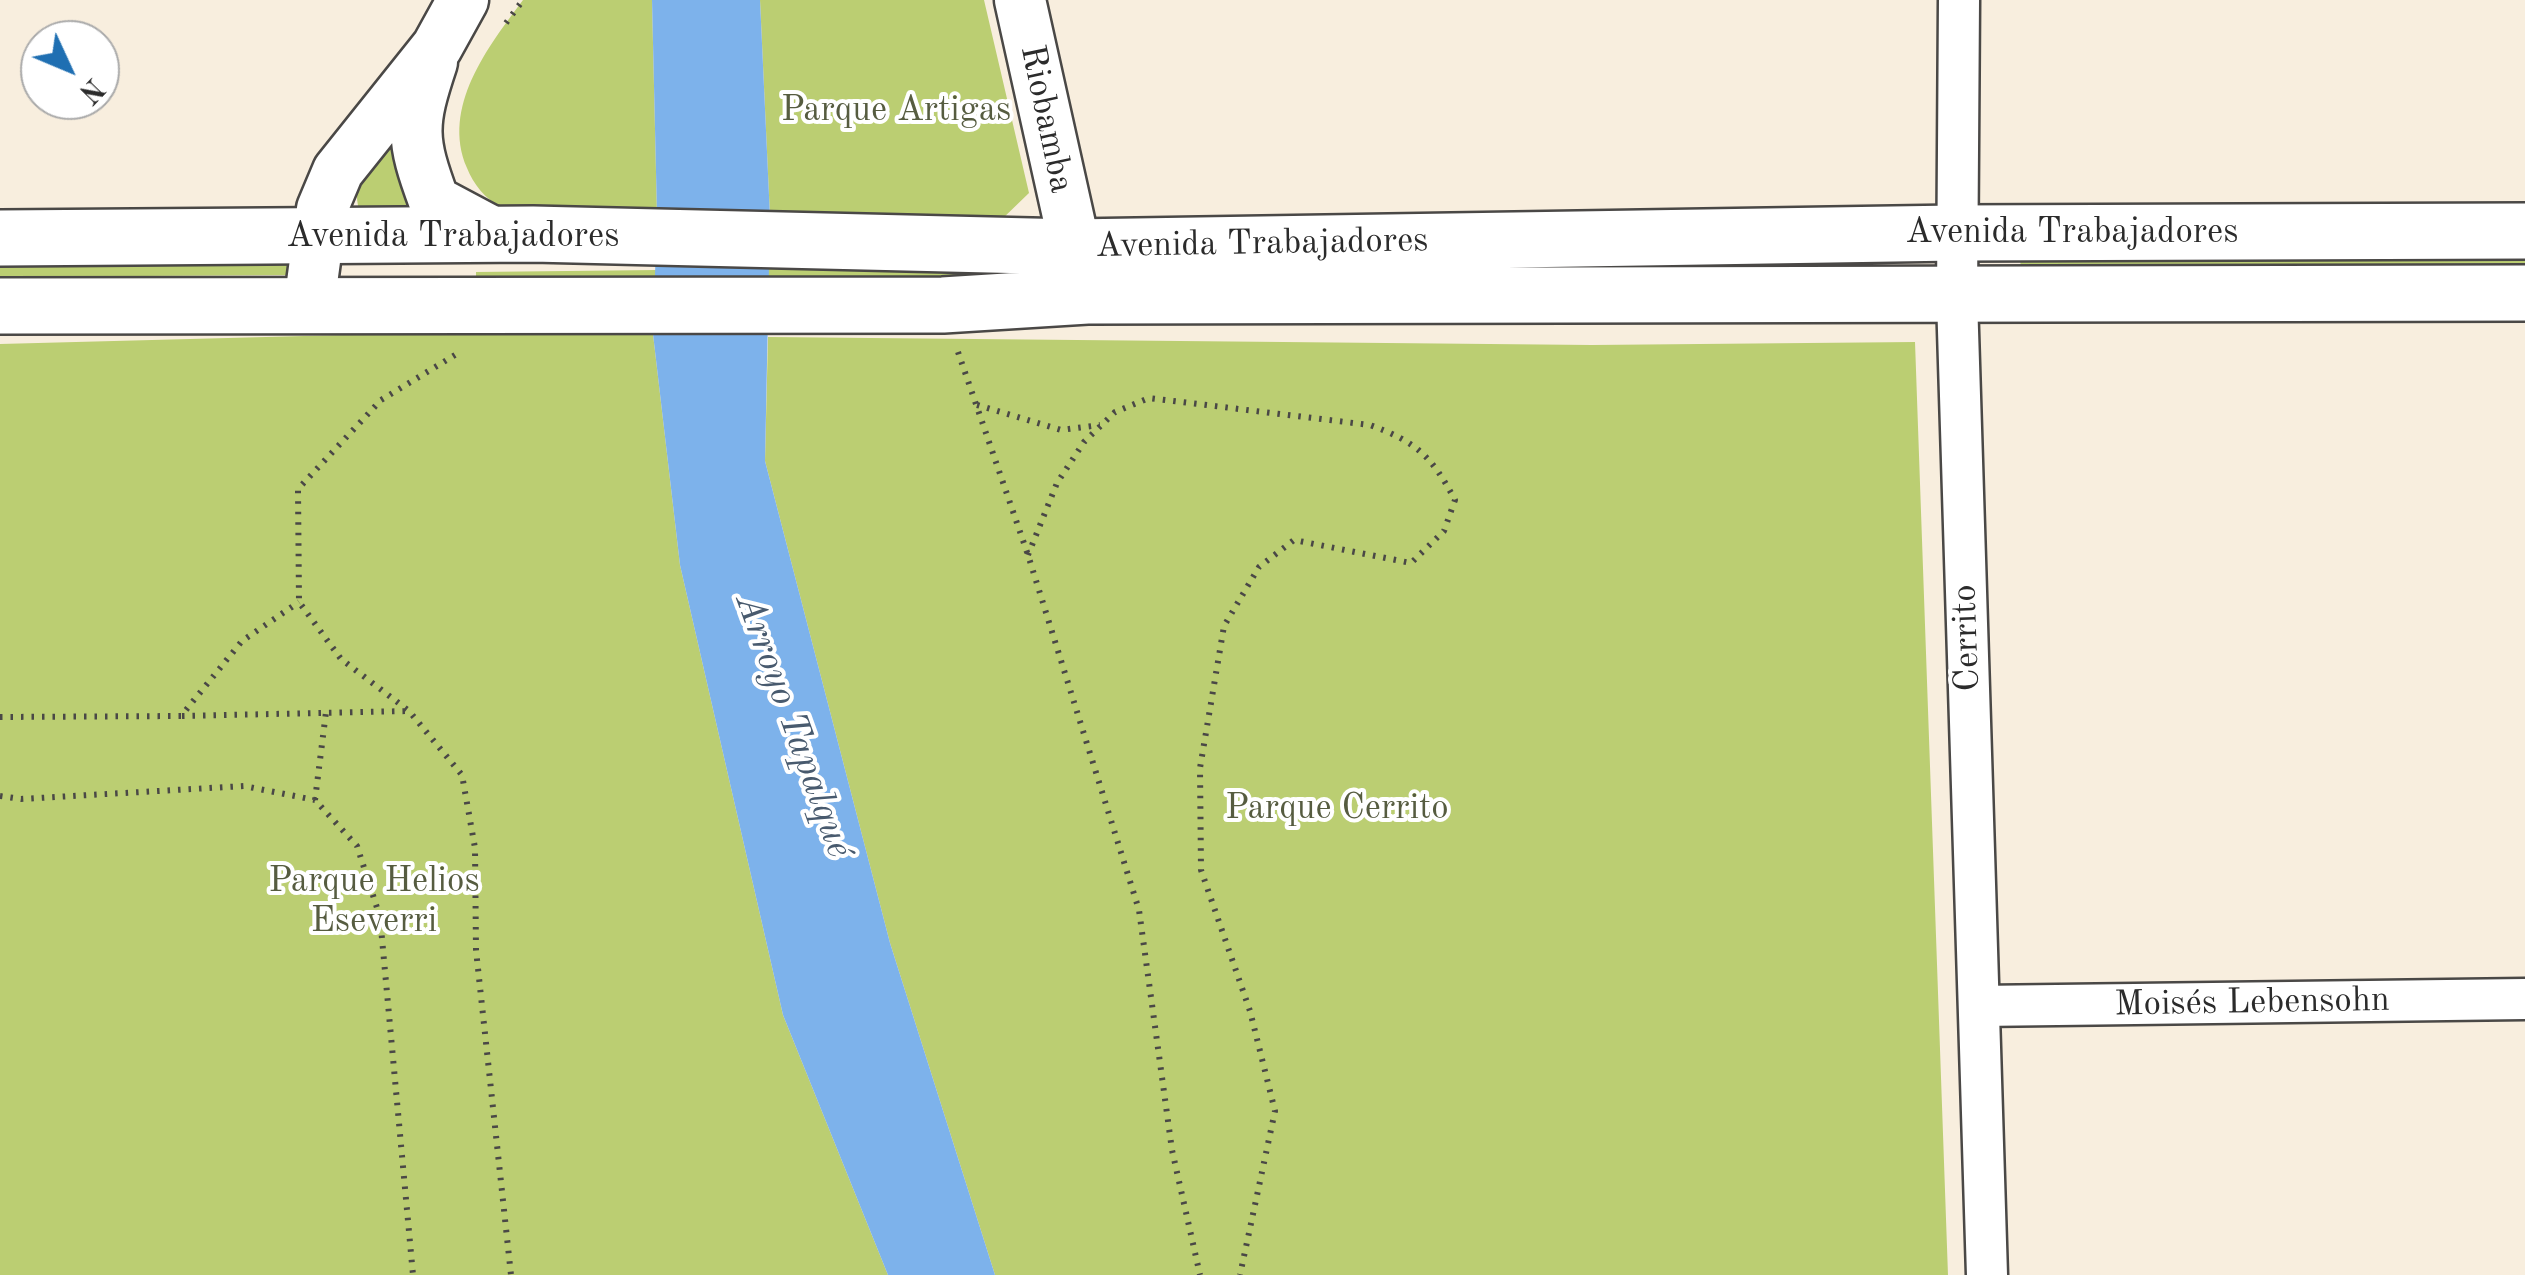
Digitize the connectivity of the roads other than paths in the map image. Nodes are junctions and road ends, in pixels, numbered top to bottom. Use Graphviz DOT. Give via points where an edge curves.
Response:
graph roads {
  1 [pos="1020,0"];
  2 [pos="1959,0"];
  3 [pos="483,14"];
  4 [pos="437,47"];
  5 [pos="2525,231"];
  6 [pos="1956,233"];
  7 [pos="514,234"];
  8 [pos="319,236"];
  9 [pos="0,238"];
  10 [pos="1080,272"];
  11 [pos="2525,293"];
  12 [pos="1957,298"];
  13 [pos="309,305"];
  14 [pos="0,306"];
  15 [pos="2525,999"];
  16 [pos="1979,1006"];
  17 [pos="1987,1275"];
  1 -- 10 [label="street, Riobamba"];
  2 -- 6 [label="street, Cerrito"];
  3 -- 4 [label="street"];
  4 -- 7 [label="street" via="414,118 418,159 434,201"];
  4 -- 8 [label="street" via="338,170"];
  5 -- 6 [label="main road, Avenida Trabajadores"];
  6 -- 10 [label="main road, Avenida Trabajadores"];
  6 -- 12 [label="street, Cerrito"];
  7 -- 8 [label="main road, Avenida Trabajadores"];
  7 -- 10 [label="main road, Avenida Trabajadores" via="935,248"];
  8 -- 9 [label="main road, Avenida Trabajadores"];
  8 -- 13 [label="street"];
  10 -- 12 [label="main road, Avenida Trabajadores"];
  10 -- 13 [label="main road, Avenida Trabajadores" via="949,323 517,303"];
  11 -- 12 [label="main road, Avenida Trabajadores"];
  12 -- 16 [label="street, Cerrito"];
  13 -- 14 [label="main road, Avenida Trabajadores"];
  15 -- 16 [label="street, Moisés Lebensohn"];
  16 -- 17 [label="street, Cerrito"];
}
